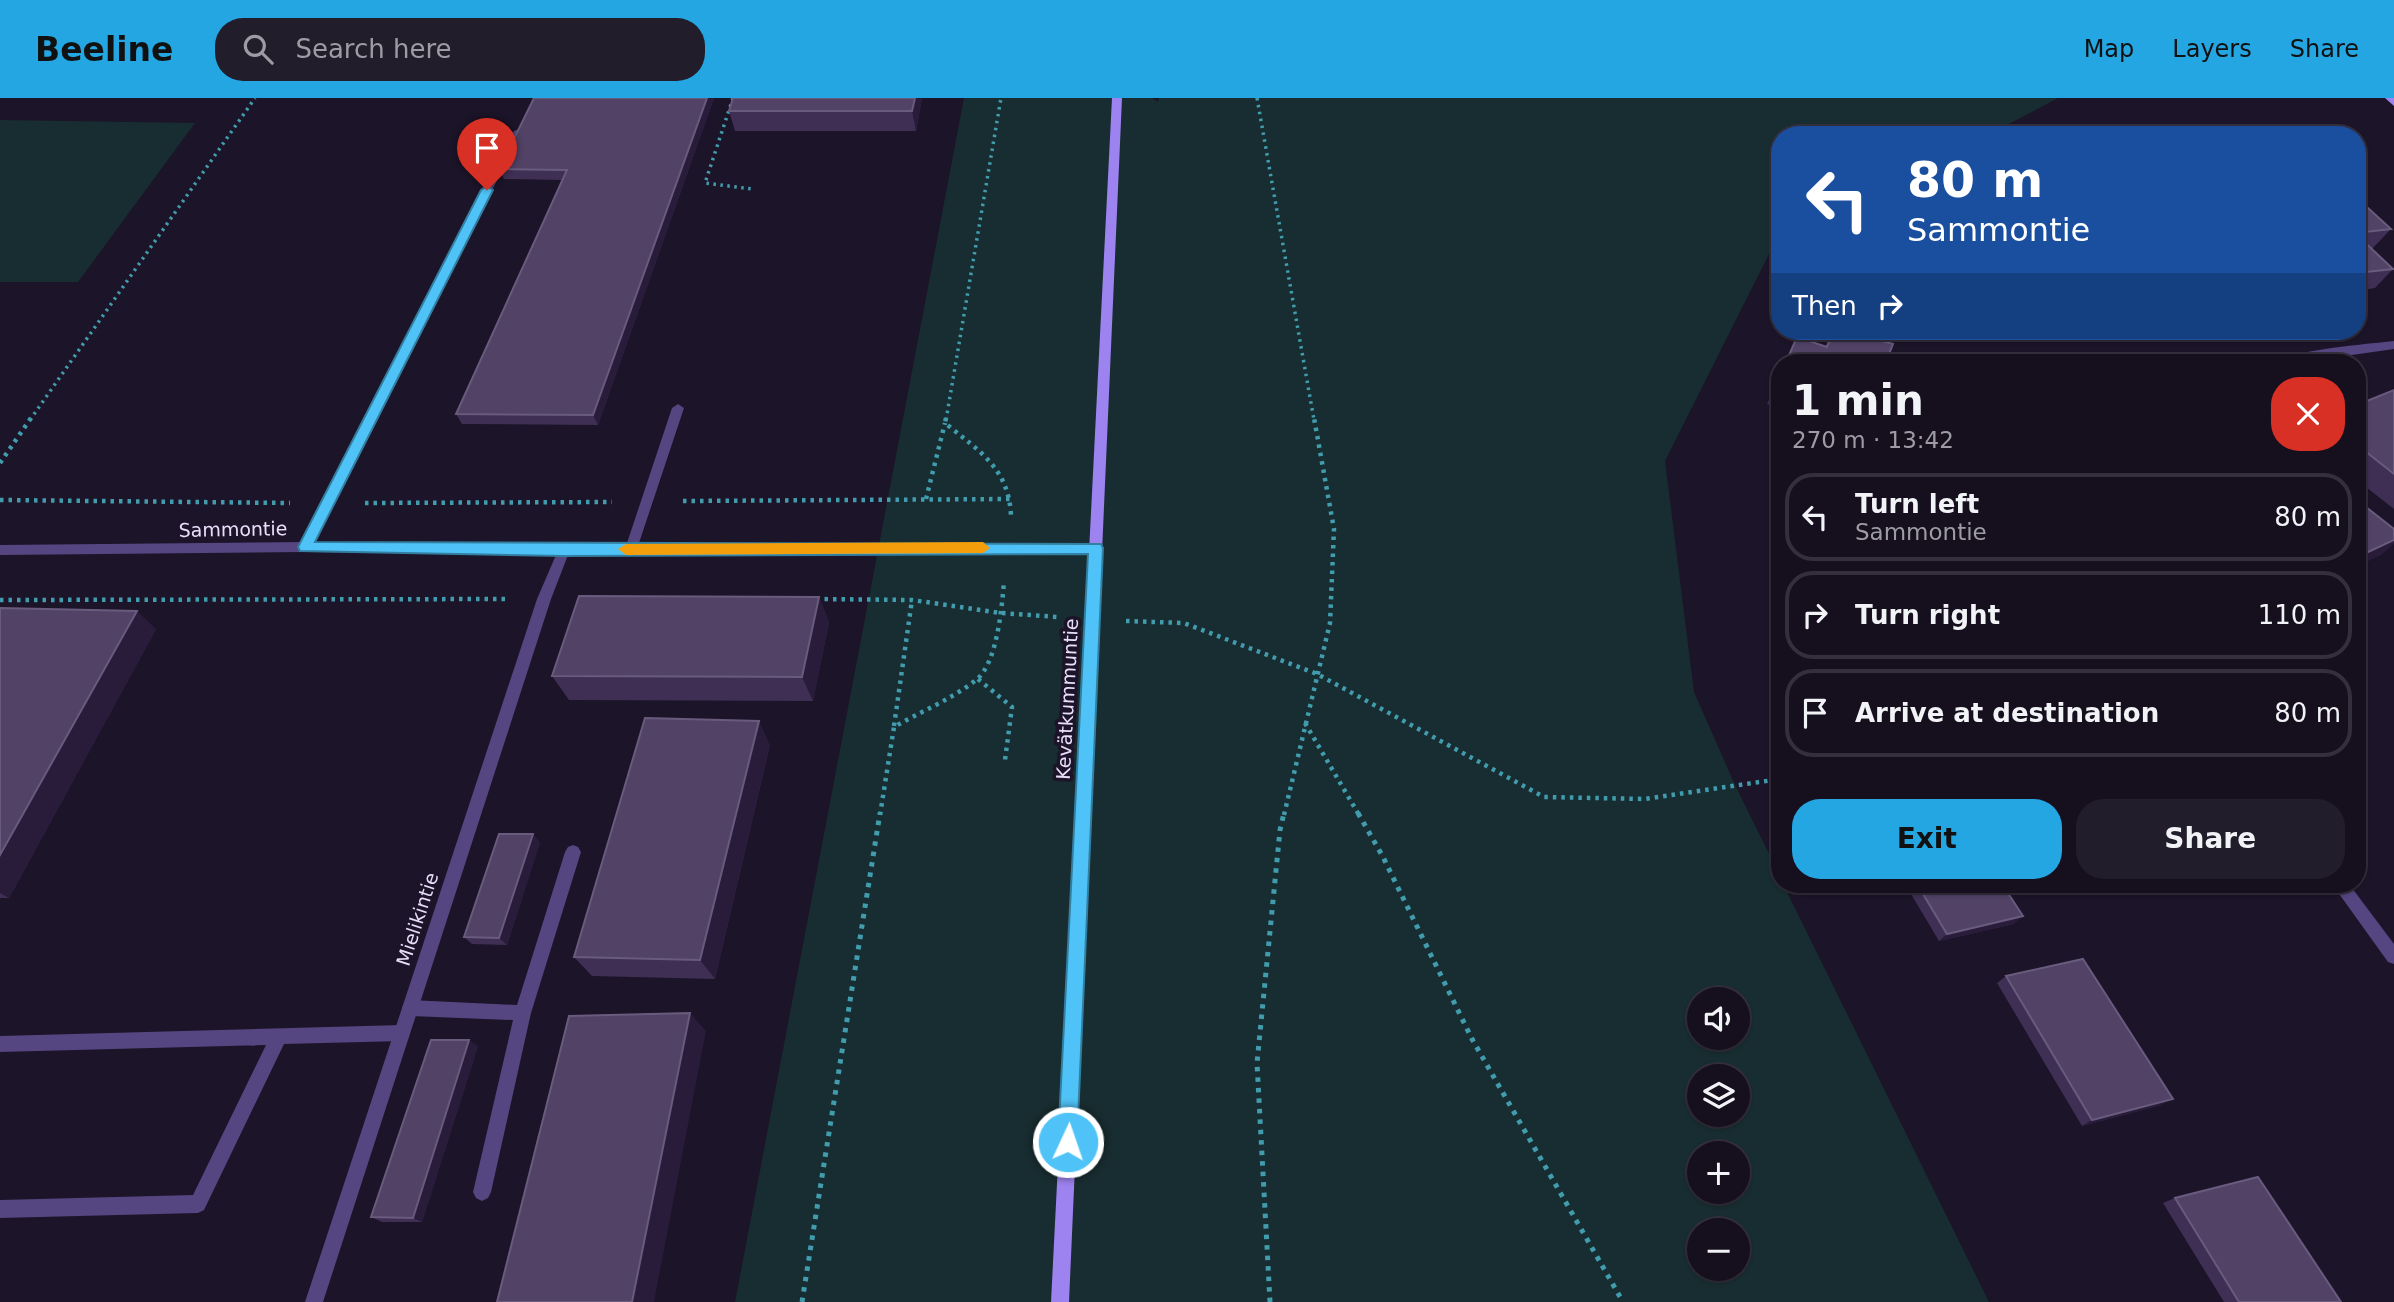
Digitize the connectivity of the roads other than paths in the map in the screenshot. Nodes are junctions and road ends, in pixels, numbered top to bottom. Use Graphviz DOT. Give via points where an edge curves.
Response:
graph roads {
  1 [pos="1117,98"];
  2 [pos="2390,98"];
  3 [pos="2394,103"];
  4 [pos="516,133"];
  5 [pos="2394,345"];
  6 [pos="2323,354"];
  7 [pos="678,408"];
  8 [pos="305,547"];
  9 [pos="1096,548"];
  10 [pos="631,549"];
  11 [pos="0,550"];
  12 [pos="564,550"];
  13 [pos="573,852"];
  14 [pos="2347,893"];
  15 [pos="2394,957"];
  16 [pos="410,1008"];
  17 [pos="523,1013"];
  18 [pos="402,1033"];
  19 [pos="278,1036"];
  20 [pos="0,1044"];
  21 [pos="482,1192"];
  22 [pos="0,1209"];
  23 [pos="314,1302"];
  24 [pos="1060,1302"];
  1 -- 9 [label="street, Kevätkummuntie"];
  2 -- 3 [label="street"];
  4 -- 8 [label="street"];
  5 -- 6 [label="street"];
  7 -- 10 [label="street"];
  8 -- 11 [label="street, Sammontie"];
  8 -- 12 [label="street, Sammontie"];
  9 -- 10 [label="street, Sammontie"];
  9 -- 24 [label="street, Kevätkummuntie"];
  10 -- 12 [label="street, Sammontie"];
  12 -- 16 [label="street, Mielikintie"];
  13 -- 17 [label="street"];
  14 -- 15 [label="street"];
  16 -- 17 [label="street"];
  16 -- 18 [label="street, Mielikintie"];
  17 -- 21 [label="street"];
  18 -- 19 [label="street"];
  18 -- 23 [label="street, Mielikintie"];
  19 -- 20 [label="street"];
  19 -- 22 [label="street" via="198,1204"];
}
